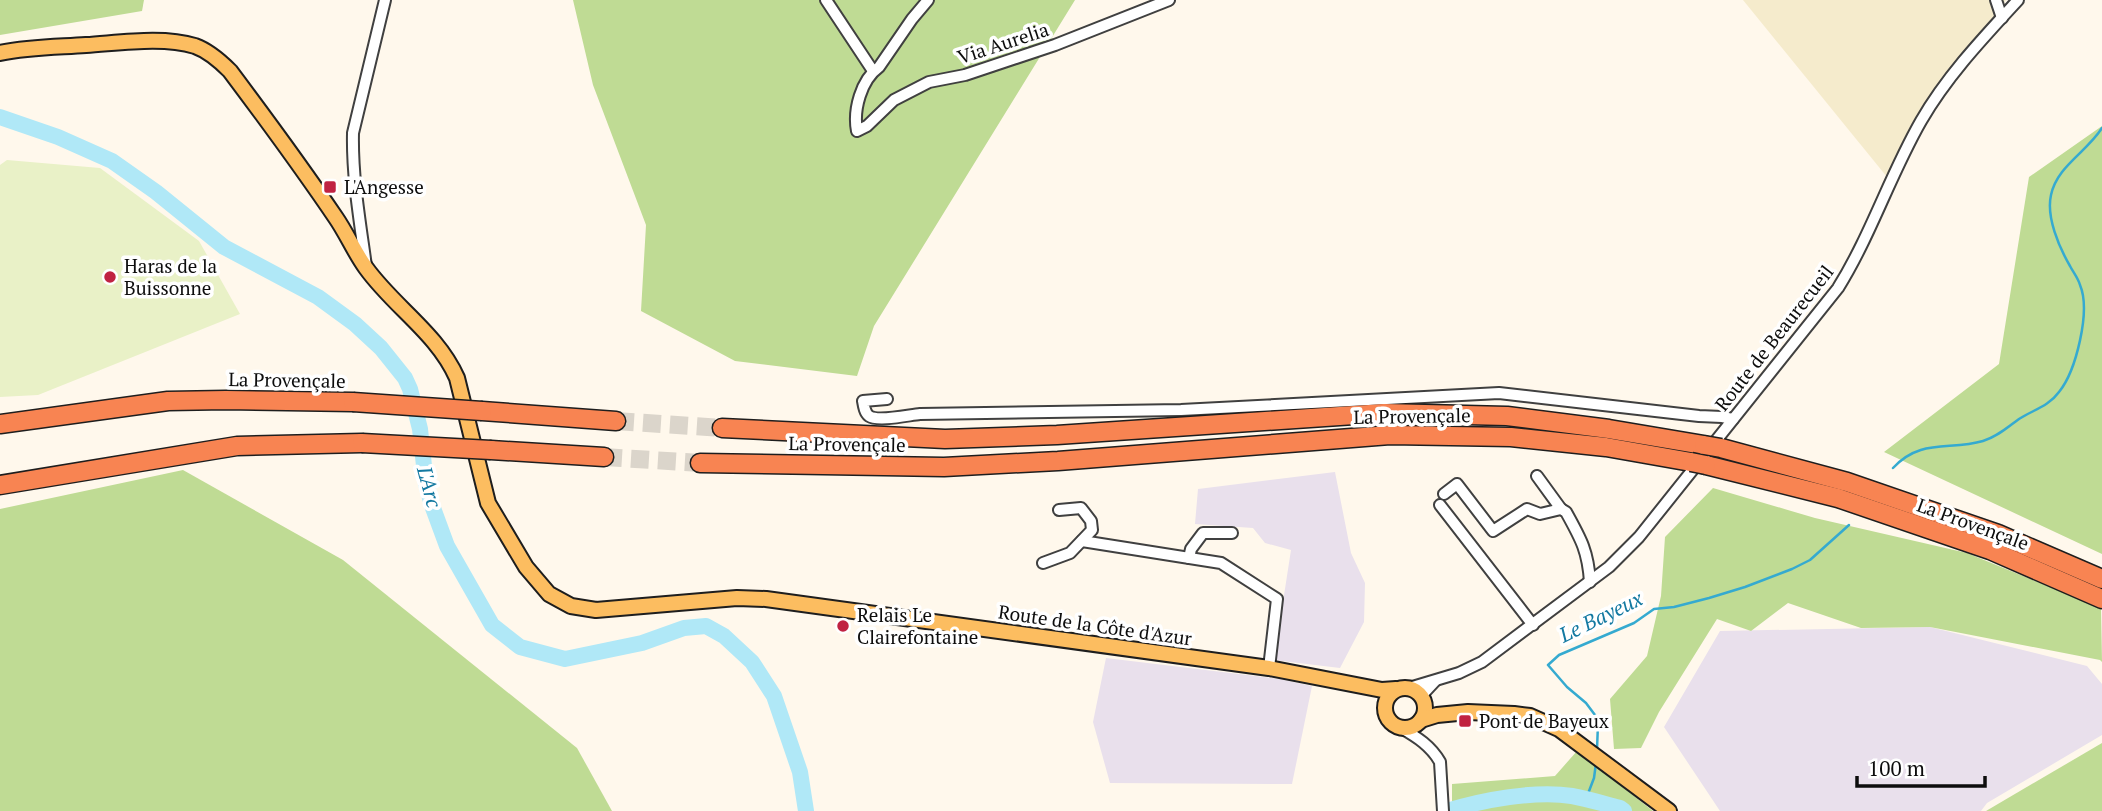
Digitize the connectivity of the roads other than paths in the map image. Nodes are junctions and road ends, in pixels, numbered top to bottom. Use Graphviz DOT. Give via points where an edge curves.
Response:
graph roads {
  1 [pos="385,0"];
  2 [pos="826,0"];
  3 [pos="929,0"];
  4 [pos="1169,0"];
  5 [pos="1996,0"];
  6 [pos="2018,0"];
  7 [pos="2002,18"];
  8 [pos="0,53"];
  9 [pos="873,71"];
  10 [pos="366,269"];
  11 [pos="887,399"];
  12 [pos="1733,419"];
  13 [pos="616,421"];
  14 [pos="0,424"];
  15 [pos="722,428"];
  16 [pos="604,457"];
  17 [pos="700,463"];
  18 [pos="1537,476"];
  19 [pos="0,485"];
  20 [pos="1561,509"];
  21 [pos="1059,510"];
  22 [pos="1232,533"];
  23 [pos="1082,541"];
  24 [pos="1189,558"];
  25 [pos="1043,563"];
  26 [pos="2102,579"];
  27 [pos="1590,582"];
  28 [pos="2102,598"];
  29 [pos="1533,625"];
  30 [pos="1269,668"];
  31 [pos="1327,678"];
  32 [pos="1413,694"];
  33 [pos="1384,710"];
  34 [pos="1468,712"];
  35 [pos="1414,728"];
  36 [pos="1443,811"];
  37 [pos="1669,811"];
  1 -- 10 [label="street" via="353,134"];
  2 -- 9 [label="street"];
  3 -- 9 [label="street"];
  4 -- 9 [label="street, Via Aurelia" via="1055,45 929,82 894,100 857,131 854,118"];
  5 -- 7 [label="street"];
  6 -- 7 [label="street, Route de Beaurecueil"];
  7 -- 12 [label="street, Route de Beaurecueil" via="1922,120 1838,288"];
  8 -- 10 [label="main road, Route de la Côte d'Azur" via="147,42 195,47 214,56 282,141"];
  10 -- 30 [label="main road, Route de la Côte d'Azur" via="450,362 491,509 526,567 549,594 570,606 612,610 715,599 766,599"];
  11 -- 12 [label="street" via="863,401 867,415 1181,410 1499,393"];
  12 -- 27 [label="street, Route de Beaurecueil" via="1640,537"];
  13 -- 14 [label="highway, La Provençale, bridge" via="354,402 226,400 168,401"];
  15 -- 26 [label="highway, La Provençale" via="945,439 1384,413 1507,416 1713,447 1847,482 1997,534"];
  16 -- 19 [label="highway, bridge" via="362,443 237,446"];
  17 -- 28 [label="highway, La Provençale" via="944,467 1390,435 1511,437 1699,463 1838,498 1990,550"];
  18 -- 20 [label="street"];
  20 -- 27 [label="street" via="1583,542"];
  20 -- 29 [label="street" via="1540,514 1527,509 1493,531 1457,484 1442,500"];
  21 -- 23 [label="street" via="1085,511 1092,530"];
  22 -- 24 [label="street" via="1203,533"];
  23 -- 24 [label="street"];
  23 -- 25 [label="street" via="1070,553"];
  24 -- 30 [label="street" via="1221,564 1278,599"];
  27 -- 29 [label="street, Route de Beaurecueil"];
  29 -- 32 [label="street, Route de Beaurecueil" via="1482,663"];
  30 -- 31 [label="main road, Route de la Côte d'Azur"];
  31 -- 32 [label="main road, Route de la Côte d'Azur"];
  31 -- 33 [label="main road, Route de la Côte d'Azur" via="1370,698"];
  32 -- 33 [label="main road" via="1387,698"];
  32 -- 34 [label="main road, Route de la Côte d'Azur"];
  32 -- 35 [label="main road" via="1425,709"];
  33 -- 35 [label="main road" via="1389,720"];
  34 -- 35 [label="main road, Route de la Côte d'Azur" via="1437,715"];
  34 -- 37 [label="main road, Route de la Côte d'Azur" via="1514,713 1559,729"];
  35 -- 36 [label="street" via="1436,755 1442,771"];
}
